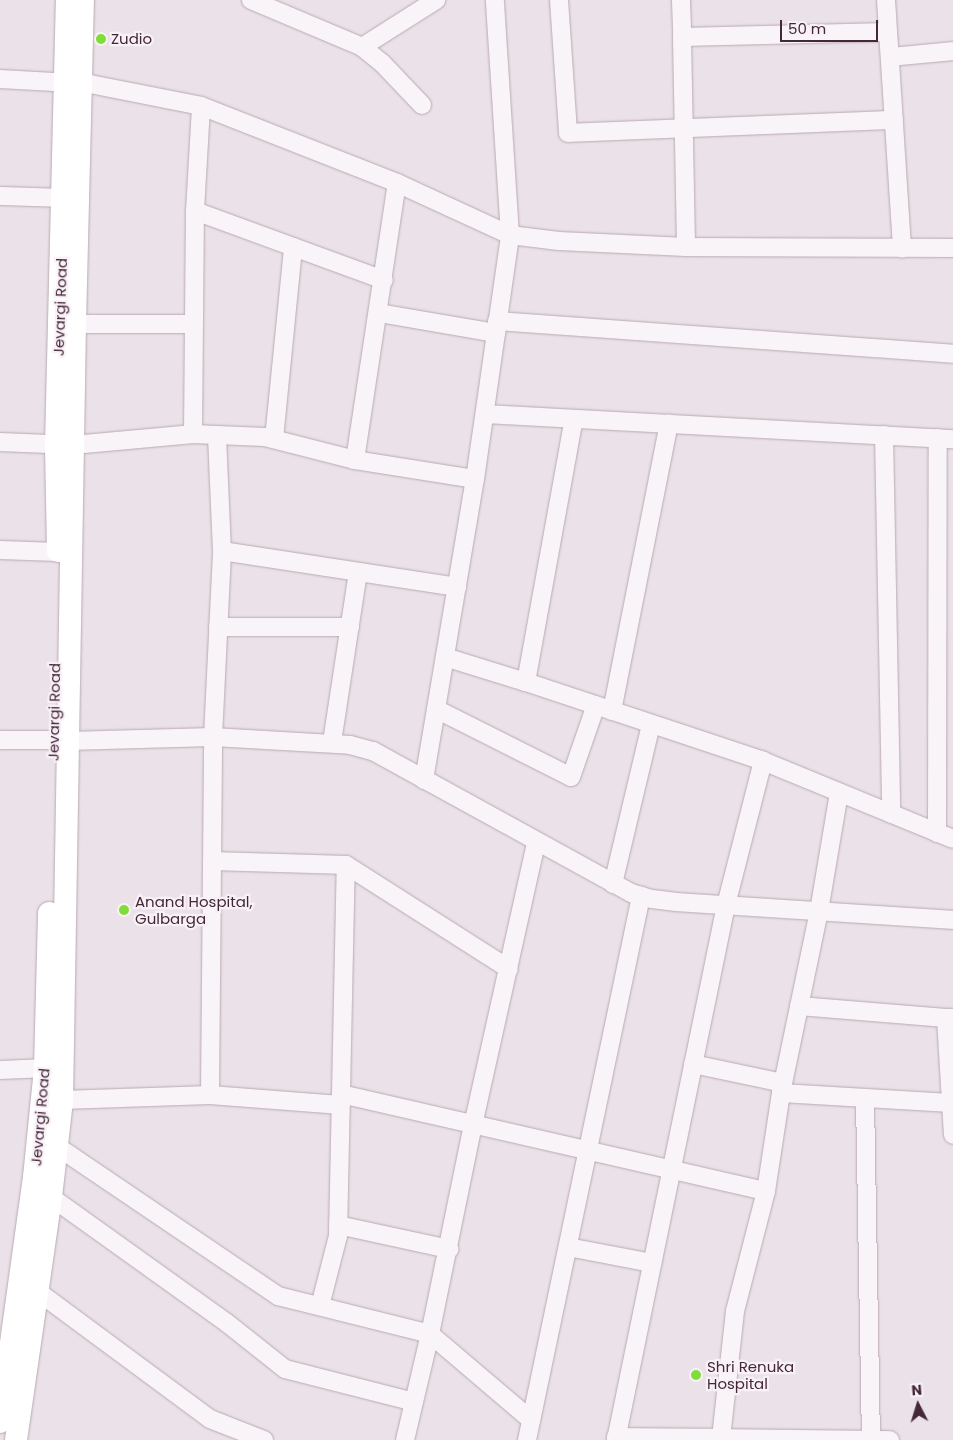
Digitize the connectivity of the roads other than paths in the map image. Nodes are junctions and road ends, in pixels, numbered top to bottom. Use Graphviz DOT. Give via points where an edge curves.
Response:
graph roads {
  1 [pos="67,0"];
  2 [pos="83,0"];
  3 [pos="252,0"];
  4 [pos="436,0"];
  5 [pos="495,0"];
  6 [pos="559,0"];
  7 [pos="681,0"];
  8 [pos="886,0"];
  9 [pos="888,32"];
  10 [pos="682,37"];
  11 [pos="362,47"];
  12 [pos="953,51"];
  13 [pos="890,57"];
  14 [pos="0,79"];
  15 [pos="74,83"];
  16 [pos="422,105"];
  17 [pos="201,106"];
  18 [pos="894,120"];
  19 [pos="683,128"];
  20 [pos="397,183"];
  21 [pos="0,196"];
  22 [pos="63,198"];
  23 [pos="195,211"];
  24 [pos="510,235"];
  25 [pos="294,247"];
  26 [pos="686,247"];
  27 [pos="902,248"];
  28 [pos="953,248"];
  29 [pos="384,280"];
  30 [pos="379,313"];
  31 [pos="75,324"];
  32 [pos="194,324"];
  33 [pos="497,327"];
  34 [pos="953,354"];
  35 [pos="485,414"];
  36 [pos="574,419"];
  37 [pos="669,424"];
  38 [pos="193,434"];
  39 [pos="217,435"];
  40 [pos="884,435"];
  41 [pos="946,438"];
  42 [pos="274,439"];
  43 [pos="0,442"];
  44 [pos="65,445"];
  45 [pos="355,460"];
  46 [pos="475,479"];
  47 [pos="0,550"];
  48 [pos="222,550"];
  49 [pos="58,552"];
  50 [pos="358,572"];
  51 [pos="457,587"];
  52 [pos="218,627"];
  53 [pos="350,627"];
  54 [pos="445,656"];
  55 [pos="526,682"];
  56 [pos="604,708"];
  57 [pos="436,709"];
  58 [pos="651,724"];
  59 [pos="213,737"];
  60 [pos="0,740"];
  61 [pos="61,741"];
  62 [pos="332,742"];
  63 [pos="762,761"];
  64 [pos="424,780"];
  65 [pos="839,793"];
  66 [pos="890,814"];
  67 [pos="945,836"];
  68 [pos="536,842"];
  69 [pos="212,860"];
  70 [pos="346,865"];
  71 [pos="613,884"];
  72 [pos="641,896"];
  73 [pos="726,905"];
  74 [pos="819,911"];
  75 [pos="953,920"];
  76 [pos="509,969"];
  77 [pos="799,1006"];
  78 [pos="949,1018"];
  79 [pos="693,1064"];
  80 [pos="45,1068"];
  81 [pos="0,1070"];
  82 [pos="782,1088"];
  83 [pos="210,1096"];
  84 [pos="865,1098"];
  85 [pos="62,1100"];
  86 [pos="341,1100"];
  87 [pos="951,1104"];
  88 [pos="473,1125"];
  89 [pos="953,1135"];
  90 [pos="58,1147"];
  91 [pos="588,1149"];
  92 [pos="672,1168"];
  93 [pos="766,1191"];
  94 [pos="51,1197"];
  95 [pos="338,1225"];
  96 [pos="568,1247"];
  97 [pos="449,1249"];
  98 [pos="652,1263"];
  99 [pos="37,1291"];
  100 [pos="320,1306"];
  101 [pos="8,1320"];
  102 [pos="430,1334"];
  103 [pos="414,1402"];
  104 [pos="0,1417"];
  105 [pos="531,1420"];
  106 [pos="616,1438"];
  107 [pos="721,1438"];
  108 [pos="16,1440"];
  109 [pos="264,1440"];
  110 [pos="405,1440"];
  111 [pos="527,1440"];
  112 [pos="871,1440"];
  113 [pos="890,1440"];
  1 -- 15 [label="main road, Jevargi Road"];
  2 -- 15 [label="main road"];
  3 -- 11 [label="street"];
  4 -- 11 [label="street"];
  5 -- 24 [label="street"];
  6 -- 19 [label="street" via="568,133"];
  7 -- 10 [label="street"];
  8 -- 9 [label="street"];
  9 -- 10 [label="street"];
  9 -- 13 [label="street"];
  10 -- 19 [label="street"];
  11 -- 16 [label="street"];
  12 -- 13 [label="street"];
  13 -- 18 [label="street"];
  14 -- 15 [label="street"];
  15 -- 17 [label="street"];
  15 -- 22 [label="main road, Jevargi Road"];
  15 -- 31 [label="main road"];
  17 -- 20 [label="street"];
  17 -- 23 [label="street"];
  18 -- 19 [label="street"];
  18 -- 27 [label="street"];
  19 -- 26 [label="street"];
  20 -- 24 [label="street"];
  20 -- 29 [label="street"];
  21 -- 22 [label="street"];
  22 -- 44 [label="main road, Jevargi Road"];
  23 -- 25 [label="street"];
  23 -- 32 [label="street"];
  24 -- 26 [label="street" via="560,241"];
  24 -- 33 [label="street"];
  25 -- 29 [label="street"];
  25 -- 42 [label="street"];
  26 -- 27 [label="street"];
  27 -- 28 [label="street"];
  29 -- 30 [label="street"];
  30 -- 33 [label="street"];
  30 -- 45 [label="street"];
  31 -- 32 [label="street"];
  31 -- 44 [label="main road"];
  32 -- 38 [label="street"];
  33 -- 34 [label="street"];
  33 -- 35 [label="street"];
  35 -- 36 [label="street"];
  35 -- 46 [label="street"];
  36 -- 37 [label="street"];
  36 -- 55 [label="street"];
  37 -- 40 [label="street"];
  37 -- 56 [label="street"];
  38 -- 39 [label="street"];
  38 -- 44 [label="street"];
  39 -- 42 [label="street"];
  39 -- 48 [label="street"];
  40 -- 41 [label="street"];
  40 -- 66 [label="street"];
  41 -- 67 [label="street"];
  42 -- 45 [label="street"];
  43 -- 44 [label="street"];
  44 -- 49 [label="main road, Jevargi Road"];
  44 -- 61 [label="main road"];
  45 -- 46 [label="street"];
  46 -- 51 [label="street"];
  47 -- 49 [label="street"];
  48 -- 50 [label="street"];
  48 -- 52 [label="street"];
  49 -- 61 [label="main road, Jevargi Road"];
  50 -- 51 [label="street"];
  50 -- 53 [label="street"];
  51 -- 54 [label="street"];
  52 -- 53 [label="street"];
  52 -- 59 [label="street"];
  53 -- 62 [label="street"];
  54 -- 55 [label="street"];
  54 -- 57 [label="street"];
  55 -- 56 [label="street"];
  56 -- 57 [label="street" via="570,777"];
  56 -- 58 [label="street"];
  57 -- 64 [label="street"];
  58 -- 63 [label="street"];
  58 -- 71 [label="street"];
  59 -- 61 [label="street"];
  59 -- 62 [label="street"];
  59 -- 69 [label="street"];
  60 -- 61 [label="street"];
  61 -- 80 [label="main road, Jevargi Road"];
  61 -- 85 [label="main road"];
  62 -- 64 [label="street" via="373,751"];
  63 -- 65 [label="street"];
  63 -- 73 [label="street"];
  64 -- 68 [label="street"];
  65 -- 66 [label="street"];
  65 -- 74 [label="street"];
  66 -- 67 [label="street"];
  68 -- 71 [label="street"];
  68 -- 76 [label="street"];
  69 -- 70 [label="street"];
  69 -- 83 [label="street"];
  70 -- 76 [label="street"];
  70 -- 86 [label="street"];
  71 -- 72 [label="street"];
  72 -- 73 [label="street"];
  72 -- 91 [label="street"];
  73 -- 74 [label="street"];
  73 -- 79 [label="street"];
  74 -- 75 [label="street"];
  74 -- 77 [label="street"];
  76 -- 88 [label="street"];
  77 -- 78 [label="street"];
  77 -- 82 [label="street"];
  78 -- 87 [label="street"];
  79 -- 82 [label="street"];
  79 -- 92 [label="street"];
  80 -- 81 [label="street"];
  80 -- 101 [label="main road, Jevargi Road" via="34,1177 19,1274"];
  82 -- 84 [label="street"];
  82 -- 93 [label="street"];
  83 -- 85 [label="street"];
  83 -- 86 [label="street"];
  84 -- 87 [label="street"];
  84 -- 112 [label="street"];
  85 -- 90 [label="main road"];
  86 -- 88 [label="street"];
  86 -- 95 [label="street"];
  87 -- 89 [label="street"];
  88 -- 91 [label="street"];
  88 -- 97 [label="street"];
  90 -- 94 [label="main road"];
  90 -- 100 [label="street" via="278,1296"];
  91 -- 92 [label="street"];
  91 -- 96 [label="street"];
  92 -- 93 [label="street"];
  92 -- 98 [label="street"];
  93 -- 107 [label="street" via="735,1311"];
  94 -- 99 [label="main road"];
  94 -- 103 [label="street" via="227,1323 285,1369"];
  95 -- 97 [label="street"];
  95 -- 100 [label="street"];
  96 -- 98 [label="street"];
  96 -- 105 [label="street"];
  97 -- 102 [label="street"];
  98 -- 106 [label="street"];
  99 -- 108 [label="main road"];
  99 -- 109 [label="street" via="210,1419"];
  100 -- 102 [label="street"];
  101 -- 104 [label="main road, Jevargi Road"];
  102 -- 103 [label="street"];
  102 -- 105 [label="street"];
  103 -- 110 [label="street"];
  105 -- 111 [label="street"];
  106 -- 107 [label="street"];
  107 -- 112 [label="street"];
  112 -- 113 [label="street"];
}
